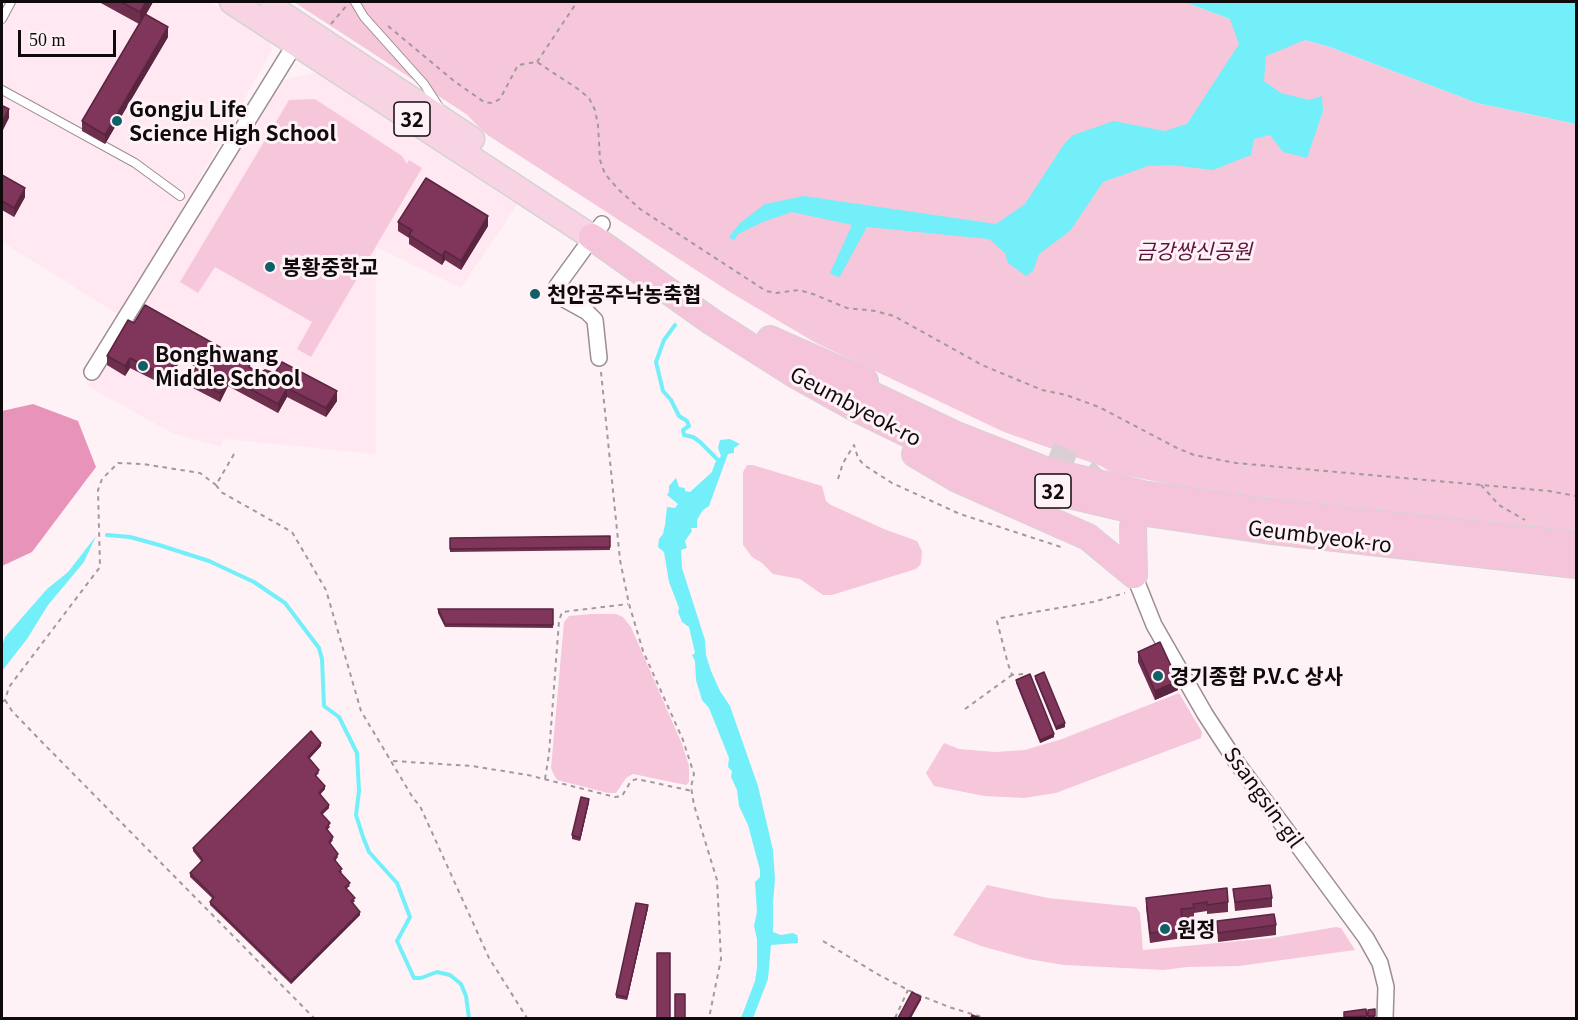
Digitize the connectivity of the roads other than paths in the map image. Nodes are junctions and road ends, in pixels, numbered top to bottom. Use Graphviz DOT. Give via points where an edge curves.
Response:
graph roads {
  1 [pos="11,2"];
  2 [pos="232,2"];
  3 [pos="262,2"];
  4 [pos="355,2"];
  5 [pos="2,19"];
  6 [pos="309,34"];
  7 [pos="2,90"];
  8 [pos="455,127"];
  9 [pos="180,196"];
  10 [pos="597,231"];
  11 [pos="770,339"];
  12 [pos="599,358"];
  13 [pos="92,372"];
  14 [pos="855,408"];
  15 [pos="1049,455"];
  16 [pos="1134,527"];
  17 [pos="1576,546"];
  18 [pos="1576,566"];
  19 [pos="1137,582"];
  20 [pos="1385,1018"];
  1 -- 5 [label="lane"];
  2 -- 6 [label="main road, Geumbyeok-ro / 32"];
  3 -- 6 [label="main road, Geumbyeok-ro / 32"];
  4 -- 8 [label="lane"];
  6 -- 8 [label="main road, Geumbyeok-ro / 32"];
  6 -- 10 [label="main road, Geumbyeok-ro / 32"];
  6 -- 13 [label="street"];
  7 -- 9 [label="lane" via="135,163"];
  8 -- 10 [label="main road, Geumbyeok-ro / 32"];
  10 -- 11 [label="highway, Geumbyeok-ro / 32"];
  10 -- 12 [label="street" via="557,286 560,297 595,320"];
  10 -- 14 [label="highway, Geumbyeok-ro / 32" via="712,322"];
  11 -- 15 [label="highway" via="962,425"];
  11 -- 17 [label="highway, Geumbyeok-ro / 32" via="859,390 954,434 1056,473 1143,494 1199,502"];
  14 -- 18 [label="highway, Geumbyeok-ro / 32" via="949,454 1044,489 1146,513"];
  14 -- 19 [label="highway" via="902,447 957,479 1088,537"];
  16 -- 19 [label="highway"];
  19 -- 20 [label="street, Ssangsin-gil" via="1154,625 1204,714 1366,938 1380,963 1386,987"];
}
